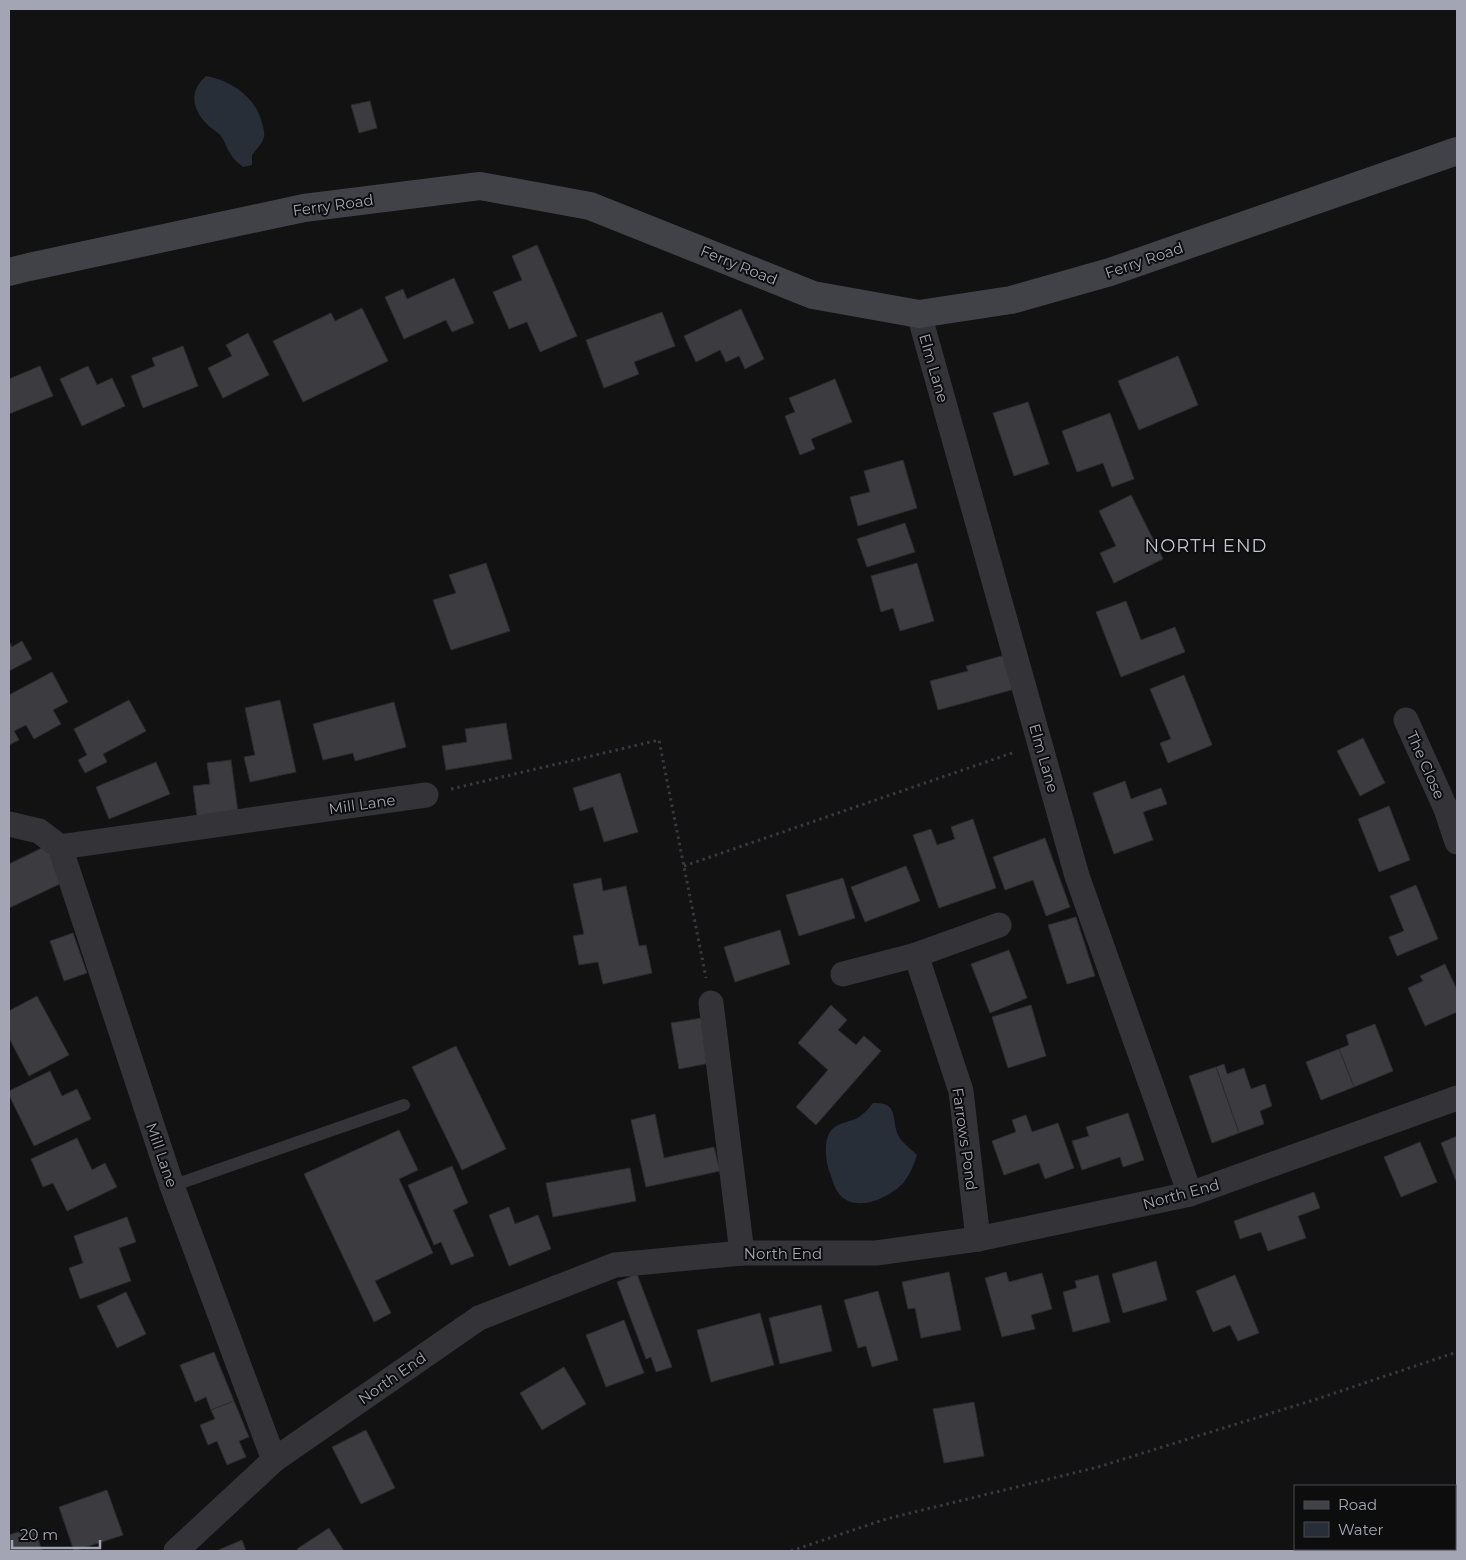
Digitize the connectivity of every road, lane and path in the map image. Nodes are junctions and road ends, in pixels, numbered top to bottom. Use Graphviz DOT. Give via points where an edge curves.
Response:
graph roads {
  1 [pos="1457,152"];
  2 [pos="9,272"];
  3 [pos="919,314"];
  4 [pos="1406,720"];
  5 [pos="1040,744"];
  6 [pos="426,795"];
  7 [pos="1452,807"];
  8 [pos="9,824"];
  9 [pos="1457,842"];
  10 [pos="60,847"];
  11 [pos="684,866"];
  12 [pos="999,925"];
  13 [pos="916,955"];
  14 [pos="843,974"];
  15 [pos="711,1003"];
  16 [pos="1457,1098"];
  17 [pos="404,1105"];
  18 [pos="172,1186"];
  19 [pos="1190,1194"];
  20 [pos="978,1239"];
  21 [pos="742,1253"];
  22 [pos="1457,1352"];
  23 [pos="274,1460"];
  24 [pos="176,1551"];
  25 [pos="791,1551"];
  1 -- 3 [label="street, Ferry Road" via="1110,272 1012,300"];
  2 -- 3 [label="street, Ferry Road" via="304,208 480,186 590,206 813,295"];
  3 -- 5 [label="street, Elm Lane"];
  4 -- 7 [label="street, The Close"];
  5 -- 11 [label="path"];
  5 -- 19 [label="street, Elm Lane" via="1077,876"];
  6 -- 10 [label="street, Mill Lane"];
  6 -- 11 [label="path" via="659,740"];
  7 -- 9 [label="street, The Close"];
  8 -- 10 [label="street" via="39,831"];
  10 -- 18 [label="street, Mill Lane"];
  11 -- 15 [label="path"];
  12 -- 13 [label="street"];
  13 -- 14 [label="street"];
  13 -- 20 [label="street, Farrows Pond" via="961,1091"];
  15 -- 21 [label="street"];
  16 -- 19 [label="street, North End"];
  17 -- 18 [label="lane"];
  18 -- 23 [label="street, Mill Lane"];
  19 -- 20 [label="street, North End"];
  20 -- 21 [label="street, North End" via="876,1253"];
  21 -- 23 [label="street, North End" via="615,1265 479,1318"];
  22 -- 25 [label="path" via="1098,1467 886,1519"];
  23 -- 24 [label="street, North End"];
}
